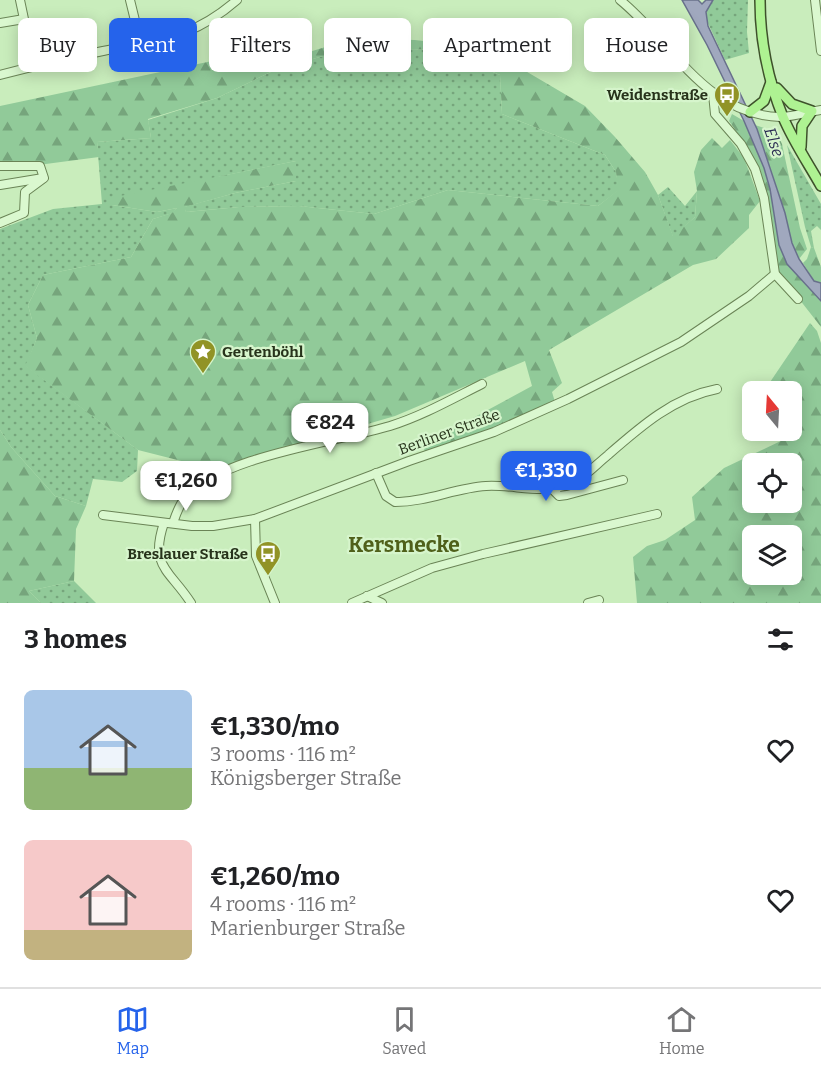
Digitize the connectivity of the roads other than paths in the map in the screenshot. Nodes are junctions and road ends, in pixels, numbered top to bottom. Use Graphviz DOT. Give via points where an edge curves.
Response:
graph roads {
  1 [pos="20,0"];
  2 [pos="130,0"];
  3 [pos="237,0"];
  4 [pos="620,0"];
  5 [pos="760,0"];
  6 [pos="815,0"];
  7 [pos="134,18"];
  8 [pos="0,23"];
  9 [pos="197,28"];
  10 [pos="109,50"];
  11 [pos="821,51"];
  12 [pos="0,75"];
  13 [pos="771,82"];
  14 [pos="713,94"];
  15 [pos="817,111"];
  16 [pos="754,113"];
  17 [pos="783,117"];
  18 [pos="801,150"];
  19 [pos="0,166"];
  20 [pos="44,178"];
  21 [pos="0,185"];
  22 [pos="821,186"];
  23 [pos="0,223"];
  24 [pos="775,274"];
  25 [pos="798,299"];
  26 [pos="482,384"];
  27 [pos="717,389"];
  28 [pos="376,473"];
  29 [pos="623,480"];
  30 [pos="553,489"];
  31 [pos="657,514"];
  32 [pos="103,515"];
  33 [pos="255,519"];
  34 [pos="169,523"];
  35 [pos="367,596"];
  36 [pos="599,600"];
  37 [pos="191,603"];
  38 [pos="274,603"];
  39 [pos="352,603"];
  40 [pos="382,603"];
  41 [pos="588,603"];
  1 -- 8 [label="street" via="24,19"];
  2 -- 7 [label="street"];
  3 -- 9 [label="street"];
  4 -- 14 [label="street"];
  5 -- 13 [label="main road" via="762,45"];
  6 -- 11 [label="street"];
  10 -- 12 [label="street"];
  13 -- 15 [label="main road" via="790,102"];
  13 -- 16 [label="main road"];
  13 -- 17 [label="main road"];
  14 -- 16 [label="street"];
  14 -- 24 [label="street" via="715,114 741,144 755,169 764,198"];
  15 -- 17 [label="street"];
  15 -- 18 [label="main road" via="805,121 800,133"];
  16 -- 17 [label="street"];
  17 -- 18 [label="main road"];
  18 -- 22 [label="main road"];
  19 -- 20 [label="street" via="40,166"];
  20 -- 21 [label="street"];
  20 -- 23 [label="street" via="24,192 24,213"];
  24 -- 25 [label="street"];
  24 -- 28 [label="street, Berliner Straße" via="681,342 636,366 494,432"];
  26 -- 34 [label="street" via="391,425 243,463 193,490"];
  27 -- 30 [label="street" via="672,407 639,428 587,474"];
  28 -- 30 [label="street" via="386,496 395,502 435,498 485,486"];
  28 -- 33 [label="street, Berliner Straße"];
  29 -- 30 [label="street" via="567,495 559,496"];
  31 -- 35 [label="street" via="432,568"];
  32 -- 34 [label="street, Berliner Straße"];
  33 -- 34 [label="street, Berliner Straße" via="213,526"];
  33 -- 38 [label="street" via="256,556"];
  34 -- 37 [label="street" via="159,543 159,560"];
  35 -- 39 [label="street"];
  35 -- 40 [label="street"];
  36 -- 41 [label="street"];
}
